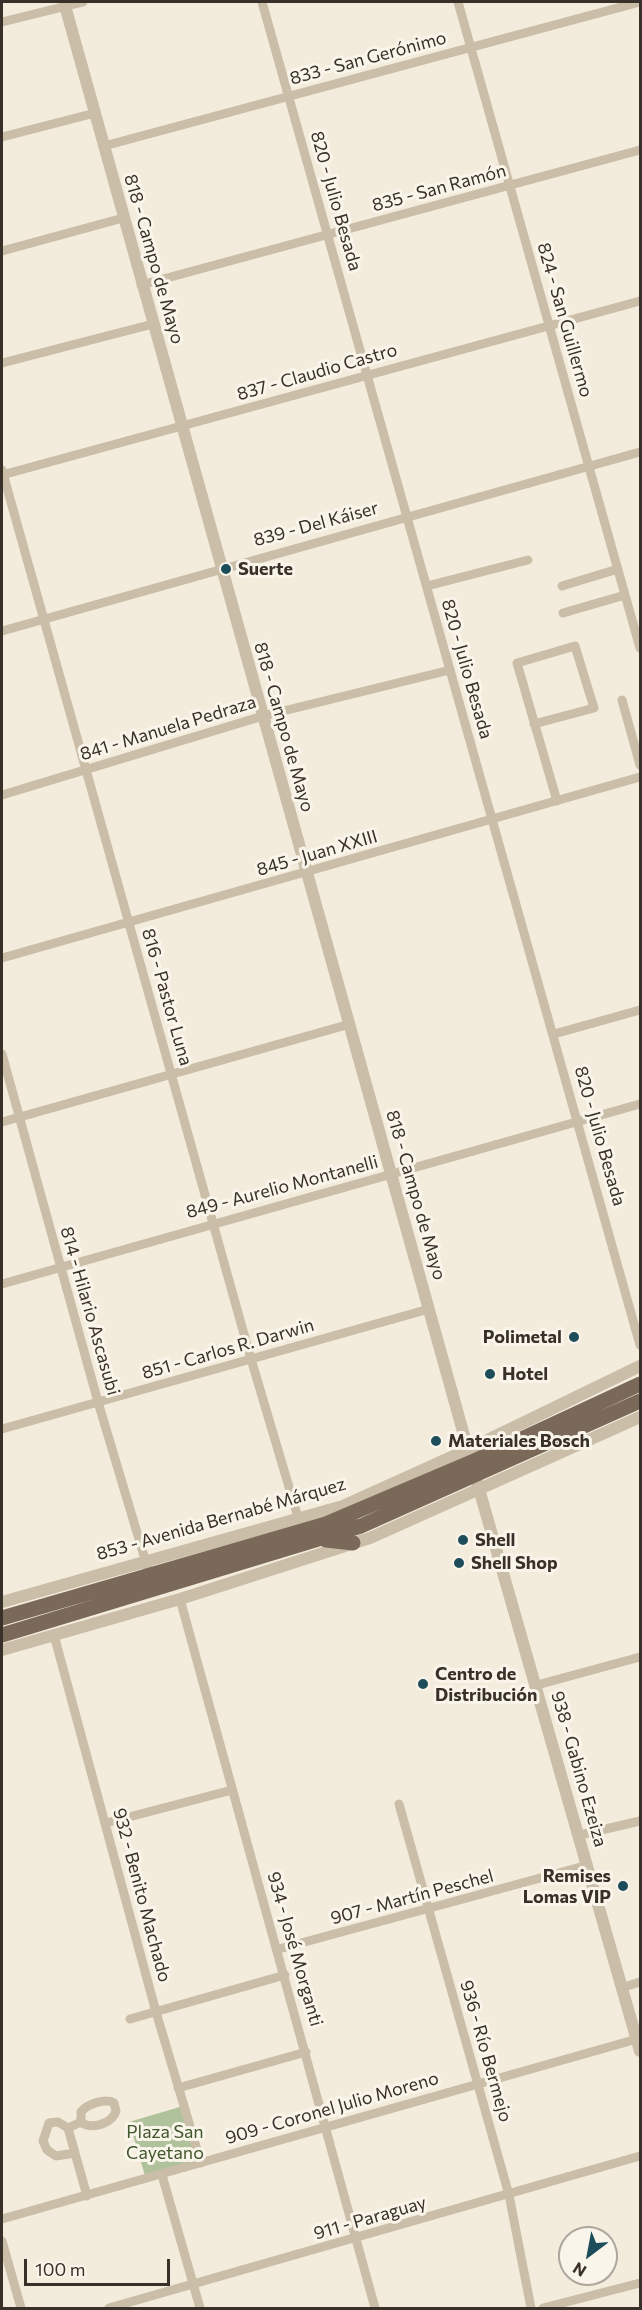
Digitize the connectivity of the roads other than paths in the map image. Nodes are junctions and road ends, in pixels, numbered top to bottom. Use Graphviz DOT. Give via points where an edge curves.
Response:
graph roads {
  1 [pos="83,2"];
  2 [pos="262,2"];
  3 [pos="458,2"];
  4 [pos="640,2"];
  5 [pos="64,4"];
  6 [pos="2,22"];
  7 [pos="471,48"];
  8 [pos="288,96"];
  9 [pos="95,113"];
  10 [pos="2,137"];
  11 [pos="104,146"];
  12 [pos="640,150"];
  13 [pos="509,186"];
  14 [pos="123,218"];
  15 [pos="329,236"];
  16 [pos="2,251"];
  17 [pos="141,285"];
  18 [pos="640,301"];
  19 [pos="153,324"];
  20 [pos="550,326"];
  21 [pos="2,363"];
  22 [pos="368,374"];
  23 [pos="181,427"];
  24 [pos="640,452"];
  25 [pos="591,466"];
  26 [pos="2,473"];
  27 [pos="408,516"];
  28 [pos="528,560"];
  29 [pos="221,568"];
  30 [pos="618,569"];
  31 [pos="427,586"];
  32 [pos="562,586"];
  33 [pos="625,595"];
  34 [pos="563,613"];
  35 [pos="43,620"];
  36 [pos="2,631"];
  37 [pos="640,648"];
  38 [pos="450,670"];
  39 [pos="622,699"];
  40 [pos="262,716"];
  41 [pos="534,724"];
  42 [pos="640,765"];
  43 [pos="86,771"];
  44 [pos="640,777"];
  45 [pos="2,795"];
  46 [pos="557,801"];
  47 [pos="493,819"];
  48 [pos="306,873"];
  49 [pos="128,923"];
  50 [pos="2,958"];
  51 [pos="640,1010"];
  52 [pos="350,1024"];
  53 [pos="554,1034"];
  54 [pos="2,1054"];
  55 [pos="172,1073"];
  56 [pos="640,1104"];
  57 [pos="18,1117"];
  58 [pos="579,1121"];
  59 [pos="2,1122"];
  60 [pos="391,1174"];
  61 [pos="213,1222"];
  62 [pos="61,1266"];
  63 [pos="2,1284"];
  64 [pos="429,1309"];
  65 [pos="640,1345"];
  66 [pos="251,1359"];
  67 [pos="640,1366"];
  68 [pos="640,1384"];
  69 [pos="640,1401"];
  70 [pos="98,1402"];
  71 [pos="640,1417"];
  72 [pos="2,1430"];
  73 [pos="474,1469"];
  74 [pos="301,1526"];
  75 [pos="323,1539"];
  76 [pos="353,1543"];
  77 [pos="148,1569"];
  78 [pos="180,1599"];
  79 [pos="2,1602"];
  80 [pos="2,1617"];
  81 [pos="54,1635"];
  82 [pos="3,1639"];
  83 [pos="640,1657"];
  84 [pos="537,1686"];
  85 [pos="232,1790"];
  86 [pos="399,1804"];
  87 [pos="640,1821"];
  88 [pos="106,1823"];
  89 [pos="580,1835"];
  90 [pos="588,1865"];
  91 [pos="429,1910"];
  92 [pos="279,1949"];
  93 [pos="285,1975"];
  94 [pos="640,1982"];
  95 [pos="624,1987"];
  96 [pos="156,2012"];
  97 [pos="130,2019"];
  98 [pos="639,2045"];
  99 [pos="306,2052"];
  100 [pos="478,2084"];
  101 [pos="178,2088"];
  102 [pos="81,2122"];
  103 [pos="325,2126"];
  104 [pos="68,2128"];
  105 [pos="75,2153"];
  106 [pos="640,2156"];
  107 [pos="201,2163"];
  108 [pos="162,2175"];
  109 [pos="509,2195"];
  110 [pos="87,2196"];
  111 [pos="2,2219"];
  112 [pos="357,2239"];
  113 [pos="2,2241"];
  114 [pos="640,2283"];
  115 [pos="193,2285"];
  116 [pos="21,2308"];
  117 [pos="109,2308"];
  118 [pos="200,2308"];
  119 [pos="375,2308"];
  120 [pos="531,2308"];
  121 [pos="543,2308"];
  1 -- 5 [label="street"];
  2 -- 8 [label="street, 820 - Julio Besada"];
  3 -- 7 [label="street, 824 - San Guillermo"];
  4 -- 7 [label="street, 833 - San Gerónimo"];
  5 -- 6 [label="street"];
  5 -- 9 [label="street, 818 - Campo de Mayo"];
  7 -- 8 [label="street, 833 - San Gerónimo"];
  7 -- 13 [label="street, 824 - San Guillermo"];
  8 -- 11 [label="street, 833 - San Gerónimo"];
  8 -- 15 [label="street, 820 - Julio Besada"];
  9 -- 10 [label="street"];
  9 -- 11 [label="street, 818 - Campo de Mayo"];
  11 -- 14 [label="street, 818 - Campo de Mayo"];
  12 -- 13 [label="street, 835 - San Ramón"];
  13 -- 15 [label="street, 835 - San Ramón"];
  13 -- 20 [label="street, 824 - San Guillermo"];
  14 -- 16 [label="street"];
  14 -- 17 [label="street, 818 - Campo de Mayo"];
  15 -- 17 [label="street, 835 - San Ramón"];
  15 -- 22 [label="street, 820 - Julio Besada"];
  17 -- 19 [label="street, 818 - Campo de Mayo"];
  18 -- 20 [label="street, 837 - Claudio Castro"];
  19 -- 21 [label="street"];
  19 -- 23 [label="street, 818 - Campo de Mayo"];
  20 -- 22 [label="street, 837 - Claudio Castro"];
  20 -- 25 [label="street, 824 - San Guillermo"];
  22 -- 23 [label="street, 837 - Claudio Castro"];
  22 -- 27 [label="street, 820 - Julio Besada"];
  23 -- 26 [label="street, 837 - Claudio Castro"];
  23 -- 29 [label="street, 818 - Campo de Mayo"];
  24 -- 25 [label="street, 839 - Del Káiser"];
  25 -- 27 [label="street, 839 - Del Káiser"];
  25 -- 30 [label="street, 824 - San Guillermo"];
  26 -- 35 [label="street, 816 - Pastor Luna"];
  27 -- 29 [label="street, 839 - Del Káiser"];
  27 -- 31 [label="street, 820 - Julio Besada"];
  28 -- 31 [label="street"];
  29 -- 35 [label="street, 839 - Del Káiser"];
  29 -- 40 [label="street, 818 - Campo de Mayo"];
  30 -- 32 [label="street"];
  30 -- 33 [label="street, 824 - San Guillermo"];
  31 -- 38 [label="street, 820 - Julio Besada"];
  33 -- 34 [label="street"];
  33 -- 37 [label="street, 824 - San Guillermo"];
  35 -- 36 [label="street, 839 - Del Káiser"];
  35 -- 43 [label="street, 816 - Pastor Luna"];
  38 -- 40 [label="street, 841 - Manuela Pedraza"];
  38 -- 47 [label="street, 820 - Julio Besada"];
  39 -- 42 [label="street"];
  40 -- 43 [label="street, 841 - Manuela Pedraza"];
  40 -- 48 [label="street, 818 - Campo de Mayo"];
  41 -- 41 [label="street" via="517,663 575,646 594,708"];
  41 -- 46 [label="street"];
  43 -- 45 [label="street, 841 - Manuela Pedraza"];
  43 -- 49 [label="street, 816 - Pastor Luna"];
  44 -- 46 [label="street, 845 - Juan XXIII"];
  46 -- 47 [label="street, 845 - Juan XXIII"];
  47 -- 48 [label="street, 845 - Juan XXIII"];
  47 -- 53 [label="street, 820 - Julio Besada"];
  48 -- 49 [label="street, 845 - Juan XXIII"];
  48 -- 52 [label="street, 818 - Campo de Mayo"];
  49 -- 50 [label="street, 845 - Juan XXIII"];
  49 -- 55 [label="street, 816 - Pastor Luna"];
  51 -- 53 [label="street"];
  52 -- 55 [label="street"];
  52 -- 60 [label="street, 818 - Campo de Mayo"];
  53 -- 58 [label="street, 820 - Julio Besada"];
  54 -- 57 [label="street, 814 - Hilario Ascasubi"];
  55 -- 57 [label="street"];
  55 -- 61 [label="street, 816 - Pastor Luna"];
  56 -- 58 [label="street, 849 - Aurelio Montanelli"];
  57 -- 59 [label="street"];
  57 -- 62 [label="street, 814 - Hilario Ascasubi"];
  58 -- 60 [label="street, 849 - Aurelio Montanelli"];
  58 -- 65 [label="street, 820 - Julio Besada"];
  60 -- 61 [label="street, 849 - Aurelio Montanelli"];
  60 -- 64 [label="street, 818 - Campo de Mayo"];
  61 -- 62 [label="street, 849 - Aurelio Montanelli"];
  61 -- 66 [label="street, 816 - Pastor Luna"];
  62 -- 63 [label="street, 849 - Aurelio Montanelli"];
  62 -- 70 [label="street, 814 - Hilario Ascasubi"];
  64 -- 66 [label="street, 851 - Carlos R. Darwin"];
  64 -- 73 [label="street, 818 - Campo de Mayo"];
  66 -- 70 [label="street, 851 - Carlos R. Darwin"];
  66 -- 74 [label="street, 816 - Pastor Luna"];
  67 -- 73 [label="street, 853 - Avenida Bernabé Márquez"];
  68 -- 73 [label="main road, 853 - Avenida Bernabé Márquez"];
  69 -- 73 [label="main road, 853 - Avenida Bernabé Márquez"];
  70 -- 72 [label="street, 851 - Carlos R. Darwin"];
  70 -- 77 [label="street, 814 - Hilario Ascasubi"];
  71 -- 73 [label="street, 853 - Avenida Bernabé Márquez"];
  73 -- 74 [label="main road, 853 - Avenida Bernabé Márquez"];
  73 -- 75 [label="main road, 853 - Avenida Bernabé Márquez"];
  73 -- 76 [label="street, 853 - Avenida Bernabé Márquez"];
  73 -- 84 [label="street, 938 - Gabino Ezeiza"];
  74 -- 77 [label="main road, 853 - Avenida Bernabé Márquez"];
  75 -- 76 [label="main road"];
  75 -- 82 [label="main road, 853 - Avenida Bernabé Márquez"];
  76 -- 78 [label="street, 853 - Avenida Bernabé Márquez"];
  77 -- 79 [label="street, 853 - Avenida Bernabé Márquez"];
  77 -- 80 [label="main road, 853 - Avenida Bernabé Márquez"];
  78 -- 81 [label="street, 853 - Avenida Bernabé Márquez"];
  78 -- 85 [label="street, 934 - José Morganti"];
  81 -- 82 [label="street, 853 - Avenida Bernabé Márquez"];
  81 -- 88 [label="street, 932 - Benito Machado"];
  83 -- 84 [label="street"];
  84 -- 89 [label="street, 938 - Gabino Ezeiza"];
  85 -- 88 [label="street"];
  85 -- 92 [label="street, 934 - José Morganti"];
  86 -- 91 [label="street, 936 - Río Bermejo"];
  87 -- 89 [label="street"];
  88 -- 96 [label="street, 932 - Benito Machado"];
  89 -- 90 [label="street, 938 - Gabino Ezeiza"];
  90 -- 91 [label="street, 907 - Martín Peschel"];
  90 -- 95 [label="street, 938 - Gabino Ezeiza"];
  91 -- 92 [label="street, 907 - Martín Peschel"];
  91 -- 100 [label="street, 936 - Río Bermejo"];
  92 -- 93 [label="street, 934 - José Morganti"];
  93 -- 96 [label="street"];
  93 -- 99 [label="street, 934 - José Morganti"];
  94 -- 95 [label="street"];
  95 -- 98 [label="street, 938 - Gabino Ezeiza"];
  96 -- 97 [label="street"];
  96 -- 101 [label="street, 932 - Benito Machado"];
  98 -- 100 [label="street, 909 - Coronel Julio Moreno"];
  99 -- 101 [label="street"];
  99 -- 103 [label="street, 934 - José Morganti"];
  100 -- 103 [label="street, 909 - Coronel Julio Moreno"];
  100 -- 109 [label="street, 936 - Río Bermejo"];
  101 -- 107 [label="street, 932 - Benito Machado"];
  102 -- 104 [label="street"];
  103 -- 107 [label="street, 909 - Coronel Julio Moreno"];
  103 -- 112 [label="street, 934 - José Morganti"];
  104 -- 105 [label="street"];
  104 -- 105 [label="street" via="58,2122 49,2123 44,2146 56,2156"];
  105 -- 110 [label="street"];
  106 -- 109 [label="street, 911 - Paraguay"];
  107 -- 108 [label="street, 909 - Coronel Julio Moreno"];
  108 -- 110 [label="street, 909 - Coronel Julio Moreno"];
  108 -- 115 [label="street"];
  109 -- 112 [label="street, 911 - Paraguay"];
  109 -- 120 [label="street, 936 - Río Bermejo"];
  110 -- 111 [label="street, 909 - Coronel Julio Moreno"];
  112 -- 115 [label="street, 911 - Paraguay"];
  112 -- 119 [label="street, 934 - José Morganti"];
  113 -- 116 [label="street"];
  114 -- 121 [label="street"];
  115 -- 117 [label="street, 911 - Paraguay"];
  115 -- 118 [label="street"];
}
